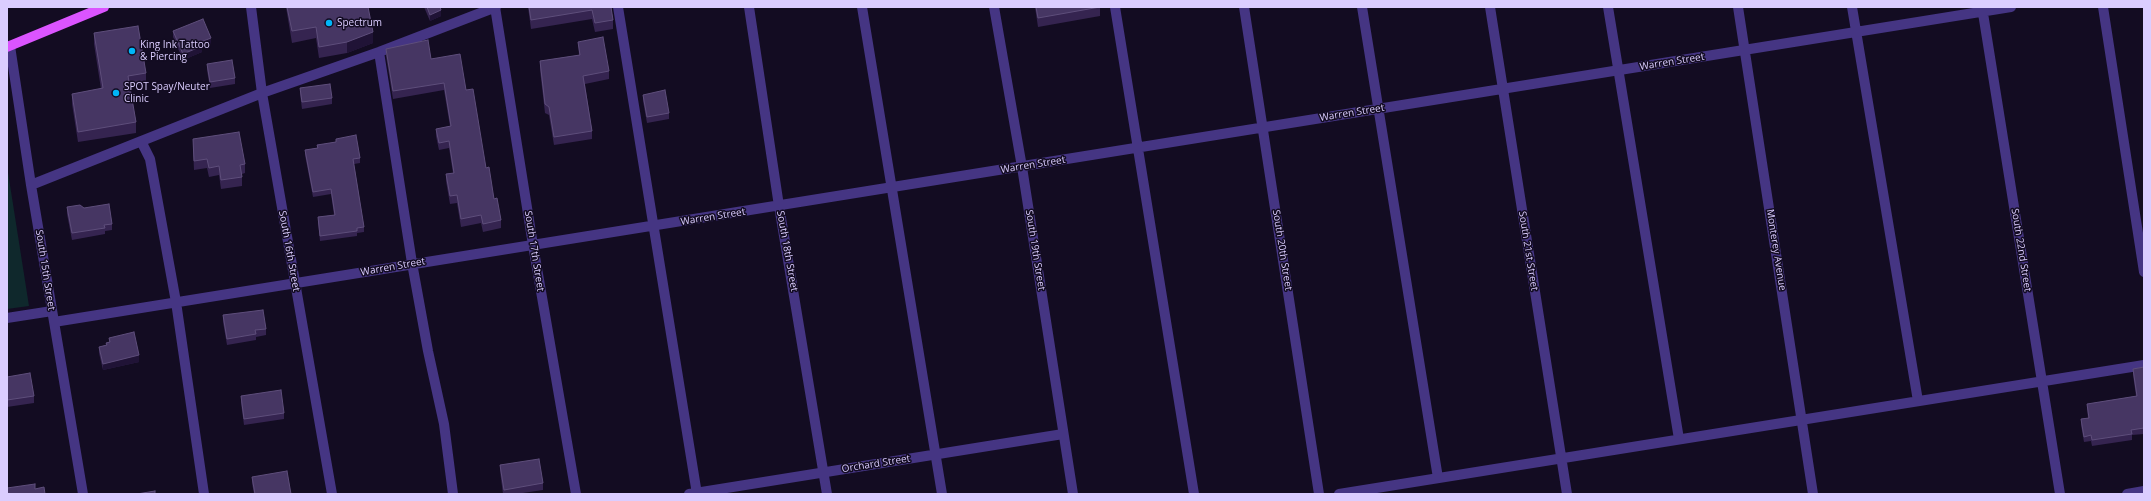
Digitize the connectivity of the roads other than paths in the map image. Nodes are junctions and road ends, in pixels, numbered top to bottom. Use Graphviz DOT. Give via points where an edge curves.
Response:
graph roads {
  1 [pos="104,7"];
  2 [pos="251,7"];
  3 [pos="495,7"];
  4 [pos="618,7"];
  5 [pos="749,7"];
  6 [pos="862,7"];
  7 [pos="994,7"];
  8 [pos="1115,7"];
  9 [pos="1244,7"];
  10 [pos="1362,7"];
  11 [pos="1490,7"];
  12 [pos="1608,7"];
  13 [pos="1738,7"];
  14 [pos="1852,7"];
  15 [pos="2011,7"];
  16 [pos="2103,7"];
  17 [pos="1983,9"];
  18 [pos="86,10"];
  19 [pos="1856,32"];
  20 [pos="9,47"];
  21 [pos="1745,50"];
  22 [pos="379,52"];
  23 [pos="1619,70"];
  24 [pos="1503,89"];
  25 [pos="262,93"];
  26 [pos="1379,109"];
  27 [pos="1263,128"];
  28 [pos="141,141"];
  29 [pos="1138,148"];
  30 [pos="1022,167"];
  31 [pos="31,185"];
  32 [pos="891,188"];
  33 [pos="779,206"];
  34 [pos="653,226"];
  35 [pos="533,244"];
  36 [pos="412,263"];
  37 [pos="2144,272"];
  38 [pos="295,284"];
  39 [pos="176,302"];
  40 [pos="52,311"];
  41 [pos="7,318"];
  42 [pos="54,322"];
  43 [pos="2144,365"];
  44 [pos="2042,381"];
  45 [pos="1918,401"];
  46 [pos="1802,420"];
  47 [pos="1063,434"];
  48 [pos="1679,439"];
  49 [pos="936,455"];
  50 [pos="1561,458"];
  51 [pos="824,472"];
  52 [pos="1438,478"];
  53 [pos="2144,491"];
  54 [pos="83,494"];
  55 [pos="204,494"];
  56 [pos="332,494"];
  57 [pos="453,494"];
  58 [pos="576,494"];
  59 [pos="694,494"];
  60 [pos="827,494"];
  61 [pos="942,494"];
  62 [pos="1072,494"];
  63 [pos="1194,494"];
  64 [pos="1319,494"];
  65 [pos="1339,494"];
  66 [pos="1567,494"];
  67 [pos="1813,494"];
  68 [pos="2060,494"];
  69 [pos="2127,494"];
  1 -- 18 [label="main road"];
  2 -- 25 [label="street, South 16th Street"];
  3 -- 22 [label="street"];
  3 -- 35 [label="street, South 17th Street"];
  4 -- 34 [label="street"];
  5 -- 33 [label="street, South 18th Street"];
  6 -- 32 [label="street"];
  7 -- 30 [label="street, South 19th Street"];
  8 -- 29 [label="street"];
  9 -- 27 [label="street, South 20th Street"];
  10 -- 26 [label="street"];
  11 -- 24 [label="street, South 21st Street"];
  12 -- 23 [label="street"];
  13 -- 21 [label="street, Monterey Avenue"];
  14 -- 19 [label="street"];
  15 -- 17 [label="street, Warren Street"];
  16 -- 37 [label="street"];
  17 -- 19 [label="street, Warren Street"];
  17 -- 44 [label="street, South 22nd Street"];
  18 -- 20 [label="main road"];
  19 -- 21 [label="street, Warren Street"];
  19 -- 45 [label="street"];
  20 -- 31 [label="street, South 15th Street"];
  21 -- 23 [label="street, Warren Street"];
  21 -- 46 [label="street, Monterey Avenue"];
  22 -- 25 [label="street"];
  22 -- 36 [label="street"];
  23 -- 24 [label="street, Warren Street"];
  23 -- 48 [label="street"];
  24 -- 26 [label="street, Warren Street"];
  24 -- 50 [label="street, South 21st Street"];
  25 -- 28 [label="street"];
  25 -- 38 [label="street, South 16th Street"];
  26 -- 27 [label="street, Warren Street"];
  26 -- 52 [label="street"];
  27 -- 29 [label="street, Warren Street"];
  27 -- 64 [label="street, South 20th Street"];
  28 -- 31 [label="street"];
  28 -- 39 [label="street" via="150,159"];
  29 -- 30 [label="street, Warren Street"];
  29 -- 63 [label="street"];
  30 -- 32 [label="street, Warren Street"];
  30 -- 47 [label="street, South 19th Street"];
  31 -- 40 [label="street, South 15th Street"];
  32 -- 33 [label="street, Warren Street"];
  32 -- 49 [label="street"];
  33 -- 34 [label="street, Warren Street"];
  33 -- 51 [label="street, South 18th Street"];
  34 -- 35 [label="street, Warren Street"];
  34 -- 59 [label="street"];
  35 -- 36 [label="street, Warren Street"];
  35 -- 58 [label="street, South 17th Street"];
  36 -- 38 [label="street, Warren Street"];
  36 -- 57 [label="street" via="444,424"];
  38 -- 39 [label="street, Warren Street"];
  38 -- 56 [label="street, South 16th Street"];
  39 -- 42 [label="street, Warren Street"];
  39 -- 55 [label="street"];
  40 -- 41 [label="street"];
  40 -- 42 [label="street, South 15th Street"];
  42 -- 54 [label="street, South 15th Street"];
  43 -- 44 [label="street"];
  44 -- 45 [label="street"];
  44 -- 68 [label="street, South 22nd Street"];
  45 -- 46 [label="street"];
  46 -- 48 [label="street"];
  46 -- 67 [label="street, Monterey Avenue"];
  47 -- 49 [label="street, Orchard Street"];
  47 -- 62 [label="street, South 19th Street"];
  48 -- 50 [label="street"];
  49 -- 51 [label="street, Orchard Street"];
  49 -- 61 [label="street"];
  50 -- 52 [label="street"];
  50 -- 66 [label="street, South 21st Street"];
  51 -- 59 [label="street, Orchard Street"];
  51 -- 60 [label="street, South 18th Street"];
  52 -- 65 [label="street"];
  53 -- 69 [label="street"];
}
